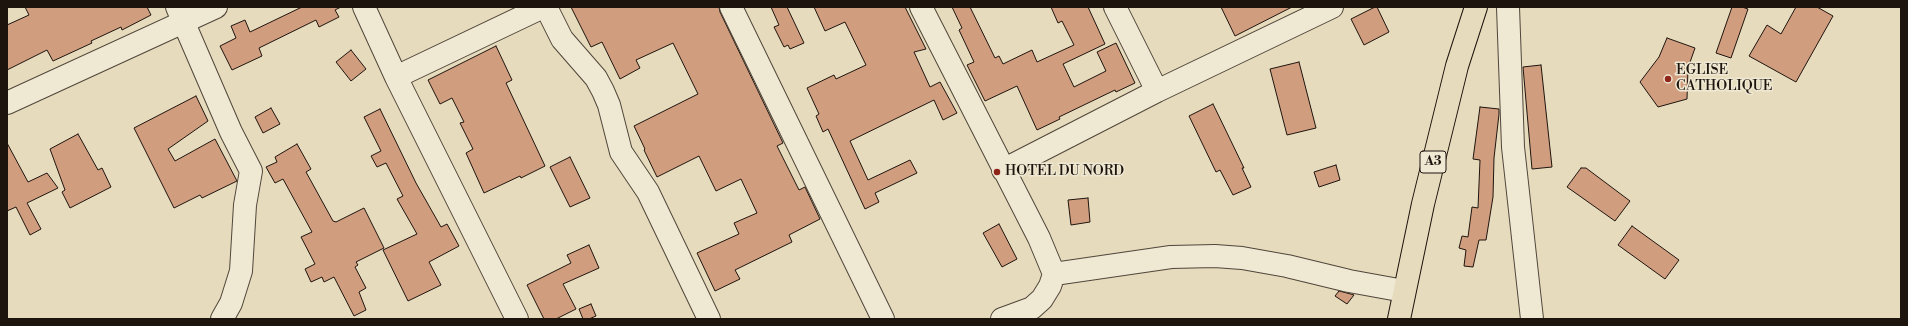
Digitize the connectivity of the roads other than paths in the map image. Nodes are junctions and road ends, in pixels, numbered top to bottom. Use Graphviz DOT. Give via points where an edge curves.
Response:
graph roads {
  1 [pos="216,7"];
  2 [pos="364,7"];
  3 [pos="543,7"];
  4 [pos="546,7"];
  5 [pos="731,7"];
  6 [pos="921,7"];
  7 [pos="1115,7"];
  8 [pos="1476,7"];
  9 [pos="1508,7"];
  10 [pos="1319,10"];
  11 [pos="181,14"];
  12 [pos="396,77"];
  13 [pos="1157,91"];
  14 [pos="7,103"];
  15 [pos="1002,170"];
  16 [pos="1054,274"];
  17 [pos="503,290"];
  18 [pos="1404,291"];
  19 [pos="222,319"];
  20 [pos="497,319"];
  21 [pos="517,319"];
  22 [pos="710,319"];
  23 [pos="883,319"];
  24 [pos="1002,319"];
  25 [pos="1398,319"];
  26 [pos="1532,319"];
  1 -- 11 [label="street"];
  2 -- 12 [label="street"];
  3 -- 12 [label="street"];
  4 -- 22 [label="street" via="562,39 604,91 621,152 648,192"];
  5 -- 23 [label="street"];
  6 -- 15 [label="street"];
  7 -- 13 [label="street"];
  8 -- 18 [label="highway, A3" via="1457,66"];
  9 -- 26 [label="street" via="1513,147"];
  10 -- 13 [label="street"];
  11 -- 14 [label="street"];
  11 -- 19 [label="street" via="231,132 251,171 245,205 241,272"];
  12 -- 17 [label="street"];
  13 -- 15 [label="street"];
  15 -- 16 [label="street" via="1039,238"];
  16 -- 18 [label="street" via="1171,257 1214,256 1287,266"];
  16 -- 24 [label="street" via="1042,299 1032,308"];
  17 -- 20 [label="street"];
  17 -- 21 [label="street"];
  18 -- 25 [label="highway, A3"];
}
